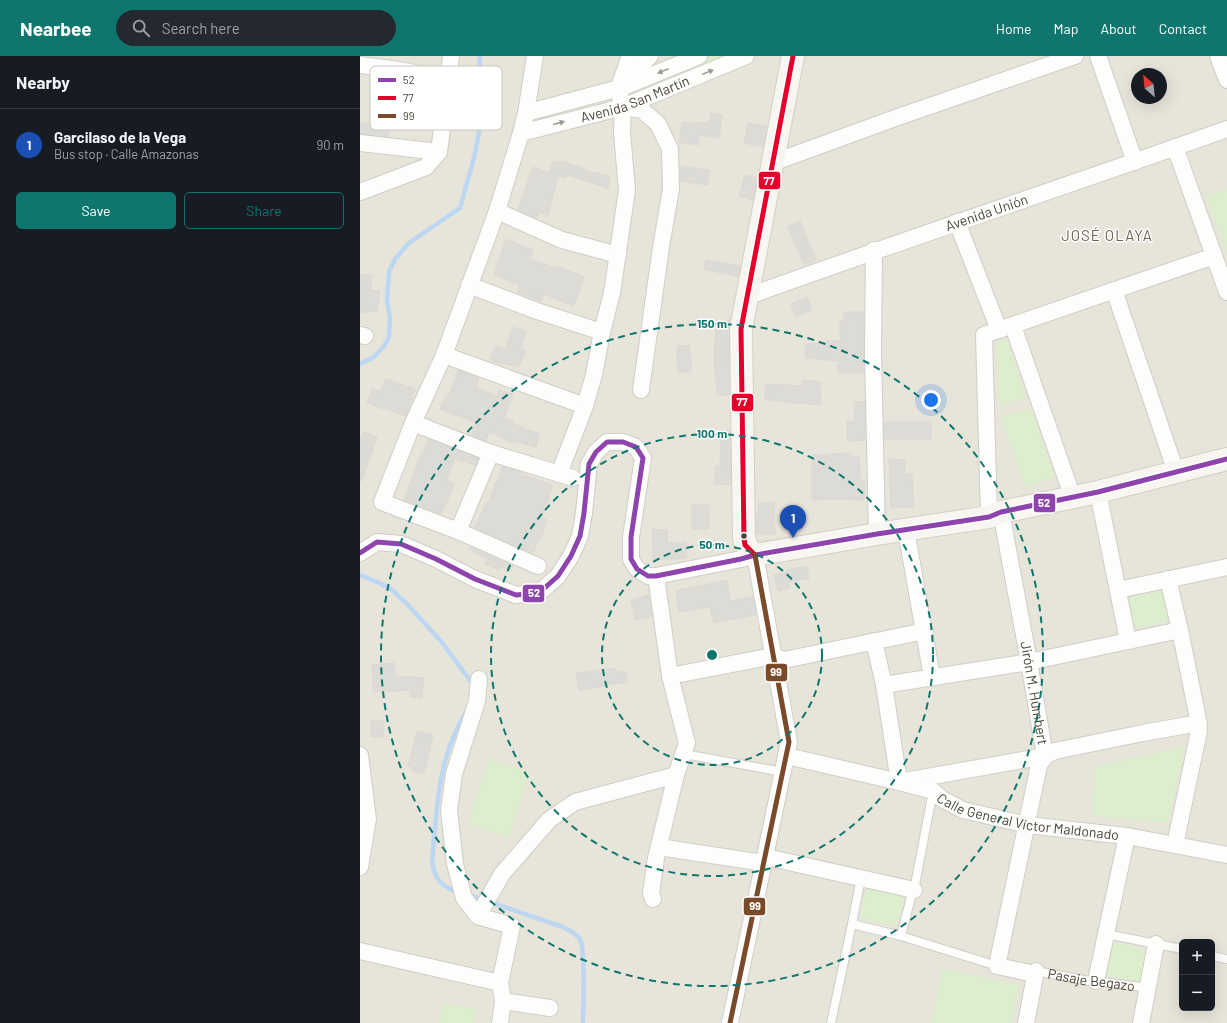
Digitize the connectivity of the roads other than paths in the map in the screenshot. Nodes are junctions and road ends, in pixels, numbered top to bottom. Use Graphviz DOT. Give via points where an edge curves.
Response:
graph roads {
  1 [pos="451,56"];
  2 [pos="535,56"];
  3 [pos="630,56"];
  4 [pos="650,56"];
  5 [pos="699,56"];
  6 [pos="746,56"];
  7 [pos="793,56"];
  8 [pos="1075,56"];
  9 [pos="1098,56"];
  10 [pos="1218,56"];
  11 [pos="360,65"];
  12 [pos="370,66"];
  13 [pos="450,66"];
  14 [pos="1227,80"];
  15 [pos="618,89"];
  16 [pos="623,107"];
  17 [pos="526,113"];
  18 [pos="1227,129"];
  19 [pos="442,130"];
  20 [pos="522,133"];
  21 [pos="360,143"];
  22 [pos="1175,147"];
  23 [pos="439,152"];
  24 [pos="1136,162"];
  25 [pos="772,163"];
  26 [pos="360,192"];
  27 [pos="497,211"];
  28 [pos="958,222"];
  29 [pos="874,250"];
  30 [pos="618,255"];
  31 [pos="1214,256"];
  32 [pos="469,285"];
  33 [pos="1114,290"];
  34 [pos="1227,292"];
  35 [pos="746,296"];
  36 [pos="1006,328"];
  37 [pos="602,332"];
  38 [pos="444,355"];
  39 [pos="641,390"];
  40 [pos="585,406"];
  41 [pos="413,423"];
  42 [pos="491,453"];
  43 [pos="1227,459"];
  44 [pos="1176,472"];
  45 [pos="1098,492"];
  46 [pos="1073,498"];
  47 [pos="995,515"];
  48 [pos="906,530"];
  49 [pos="458,531"];
  50 [pos="877,534"];
  51 [pos="360,553"];
  52 [pos="755,555"];
  53 [pos="538,566"];
  54 [pos="1227,567"];
  55 [pos="652,576"];
  56 [pos="1168,579"];
  57 [pos="1118,590"];
  58 [pos="1180,630"];
  59 [pos="925,632"];
  60 [pos="874,641"];
  61 [pos="1128,641"];
  62 [pos="773,656"];
  63 [pos="1029,662"];
  64 [pos="670,676"];
  65 [pos="932,677"];
  66 [pos="479,679"];
  67 [pos="884,685"];
  68 [pos="1199,723"];
  69 [pos="684,754"];
  70 [pos="360,755"];
  71 [pos="787,756"];
  72 [pos="1045,756"];
  73 [pos="783,772"];
  74 [pos="676,775"];
  75 [pos="899,782"];
  76 [pos="933,792"];
  77 [pos="1027,825"];
  78 [pos="1127,836"];
  79 [pos="1175,845"];
  80 [pos="659,847"];
  81 [pos="1227,855"];
  82 [pos="765,860"];
  83 [pos="360,867"];
  84 [pos="861,878"];
  85 [pos="914,890"];
  86 [pos="653,899"];
  87 [pos="482,910"];
  88 [pos="852,924"];
  89 [pos="1106,934"];
  90 [pos="901,936"];
  91 [pos="1156,944"];
  92 [pos="1179,948"];
  93 [pos="360,951"];
  94 [pos="1215,957"];
  95 [pos="1227,959"];
  96 [pos="997,966"];
  97 [pos="1036,973"];
  98 [pos="1096,981"];
  99 [pos="500,983"];
  100 [pos="1148,988"];
  101 [pos="503,1001"];
  102 [pos="550,1008"];
  103 [pos="500,1023"];
  104 [pos="730,1023"];
  105 [pos="831,1023"];
  106 [pos="1026,1023"];
  107 [pos="1141,1023"];
  1 -- 13 [label="street"];
  2 -- 17 [label="street"];
  3 -- 15 [label="street"];
  4 -- 15 [label="street"];
  5 -- 15 [label="street, Avenida San Martín, one-way"];
  16 -- 6 [label="street, Avenida San Martín, one-way"];
  7 -- 25 [label="street"];
  8 -- 25 [label="street"];
  9 -- 24 [label="street"];
  10 -- 14 [label="street"];
  11 -- 12 [label="street"];
  15 -- 16 [label="street"];
  15 -- 17 [label="street, Avenida San Martín"];
  20 -- 16 [label="street, Avenida San Martín, one-way"];
  16 -- 30 [label="street" via="622,133 628,190"];
  16 -- 39 [label="street" via="642,110 658,124 670,148 671,188"];
  17 -- 20 [label="street"];
  18 -- 22 [label="street, Avenida Unión"];
  19 -- 23 [label="street"];
  20 -- 27 [label="street"];
  21 -- 23 [label="street"];
  22 -- 24 [label="street, Avenida Unión"];
  22 -- 31 [label="street"];
  23 -- 26 [label="street" via="426,167"];
  24 -- 28 [label="street, Avenida Unión"];
  25 -- 35 [label="street"];
  27 -- 30 [label="street" via="562,240"];
  27 -- 32 [label="street"];
  28 -- 29 [label="street, Avenida Unión"];
  28 -- 36 [label="street"];
  29 -- 35 [label="street, Avenida Unión"];
  29 -- 50 [label="street" via="873,352"];
  30 -- 37 [label="street"];
  31 -- 33 [label="street"];
  31 -- 34 [label="street"];
  32 -- 37 [label="street"];
  32 -- 38 [label="street"];
  33 -- 36 [label="street"];
  33 -- 44 [label="street"];
  35 -- 52 [label="street" via="741,329 744,539 745,545"];
  36 -- 46 [label="street"];
  36 -- 47 [label="street, Jirón M. Humbert" via="984,335"];
  37 -- 40 [label="street"];
  38 -- 40 [label="street"];
  38 -- 41 [label="street"];
  40 -- 42 [label="street" via="566,476"];
  41 -- 42 [label="street"];
  41 -- 49 [label="street" via="382,502"];
  42 -- 49 [label="street"];
  43 -- 44 [label="street"];
  44 -- 45 [label="street"];
  45 -- 46 [label="street"];
  45 -- 57 [label="street"];
  46 -- 47 [label="street"];
  47 -- 48 [label="street"];
  47 -- 63 [label="street, Jirón M. Humbert"];
  48 -- 50 [label="street"];
  48 -- 59 [label="street"];
  49 -- 53 [label="street"];
  50 -- 52 [label="street"];
  51 -- 55 [label="street" via="377,542 401,544 516,595 539,593 558,576 580,536 589,464 596,452 607,442 623,442 636,447 643,458 630,559 637,569"];
  52 -- 55 [label="street"];
  52 -- 62 [label="street"];
  54 -- 56 [label="street"];
  55 -- 64 [label="street"];
  56 -- 57 [label="street"];
  56 -- 58 [label="street"];
  57 -- 61 [label="street"];
  58 -- 61 [label="street"];
  58 -- 68 [label="street"];
  59 -- 60 [label="street"];
  59 -- 65 [label="street"];
  60 -- 62 [label="street" via="784,660"];
  60 -- 67 [label="street"];
  61 -- 63 [label="street"];
  62 -- 64 [label="street"];
  62 -- 71 [label="street" via="789,742"];
  63 -- 65 [label="street"];
  63 -- 72 [label="street, Jirón M. Humbert"];
  64 -- 69 [label="street" via="687,743"];
  65 -- 67 [label="street"];
  66 -- 87 [label="street" via="477,701 454,774 449,810 455,864 464,898"];
  67 -- 75 [label="street"];
  68 -- 72 [label="street" via="1055,751"];
  68 -- 79 [label="street"];
  69 -- 73 [label="lane"];
  69 -- 74 [label="street"];
  70 -- 83 [label="street" via="368,819"];
  71 -- 73 [label="street"];
  71 -- 75 [label="street, Calle General Víctor Maldonado"];
  72 -- 75 [label="street"];
  72 -- 77 [label="street, Jirón M. Humbert" via="1039,765"];
  73 -- 82 [label="street"];
  74 -- 80 [label="street"];
  74 -- 87 [label="street" via="575,802 549,820 502,874"];
  75 -- 76 [label="street, Calle General Víctor Maldonado"];
  76 -- 77 [label="street, Calle General Víctor Maldonado" via="963,810"];
  76 -- 85 [label="lane"];
  77 -- 78 [label="street, Calle General Víctor Maldonado"];
  77 -- 96 [label="street, Jirón M. Humbert"];
  78 -- 79 [label="street, Calle General Víctor Maldonado"];
  78 -- 89 [label="street"];
  79 -- 81 [label="street, Calle General Víctor Maldonado"];
  80 -- 82 [label="street"];
  80 -- 86 [label="street" via="651,893"];
  82 -- 84 [label="street"];
  82 -- 104 [label="street"];
  84 -- 85 [label="street"];
  84 -- 88 [label="lane"];
  85 -- 90 [label="lane"];
  87 -- 99 [label="street" via="512,926"];
  88 -- 90 [label="lane"];
  88 -- 105 [label="lane"];
  89 -- 91 [label="lane"];
  89 -- 98 [label="street"];
  90 -- 96 [label="lane"];
  91 -- 92 [label="lane"];
  91 -- 100 [label="street"];
  93 -- 99 [label="street"];
  94 -- 95 [label="lane"];
  96 -- 97 [label="street, Pasaje Begazo"];
  97 -- 98 [label="lane, Pasaje Begazo"];
  97 -- 106 [label="street"];
  98 -- 100 [label="lane, Pasaje Begazo"];
  99 -- 101 [label="street"];
  100 -- 107 [label="street"];
  101 -- 102 [label="street"];
  101 -- 103 [label="street"];
}
